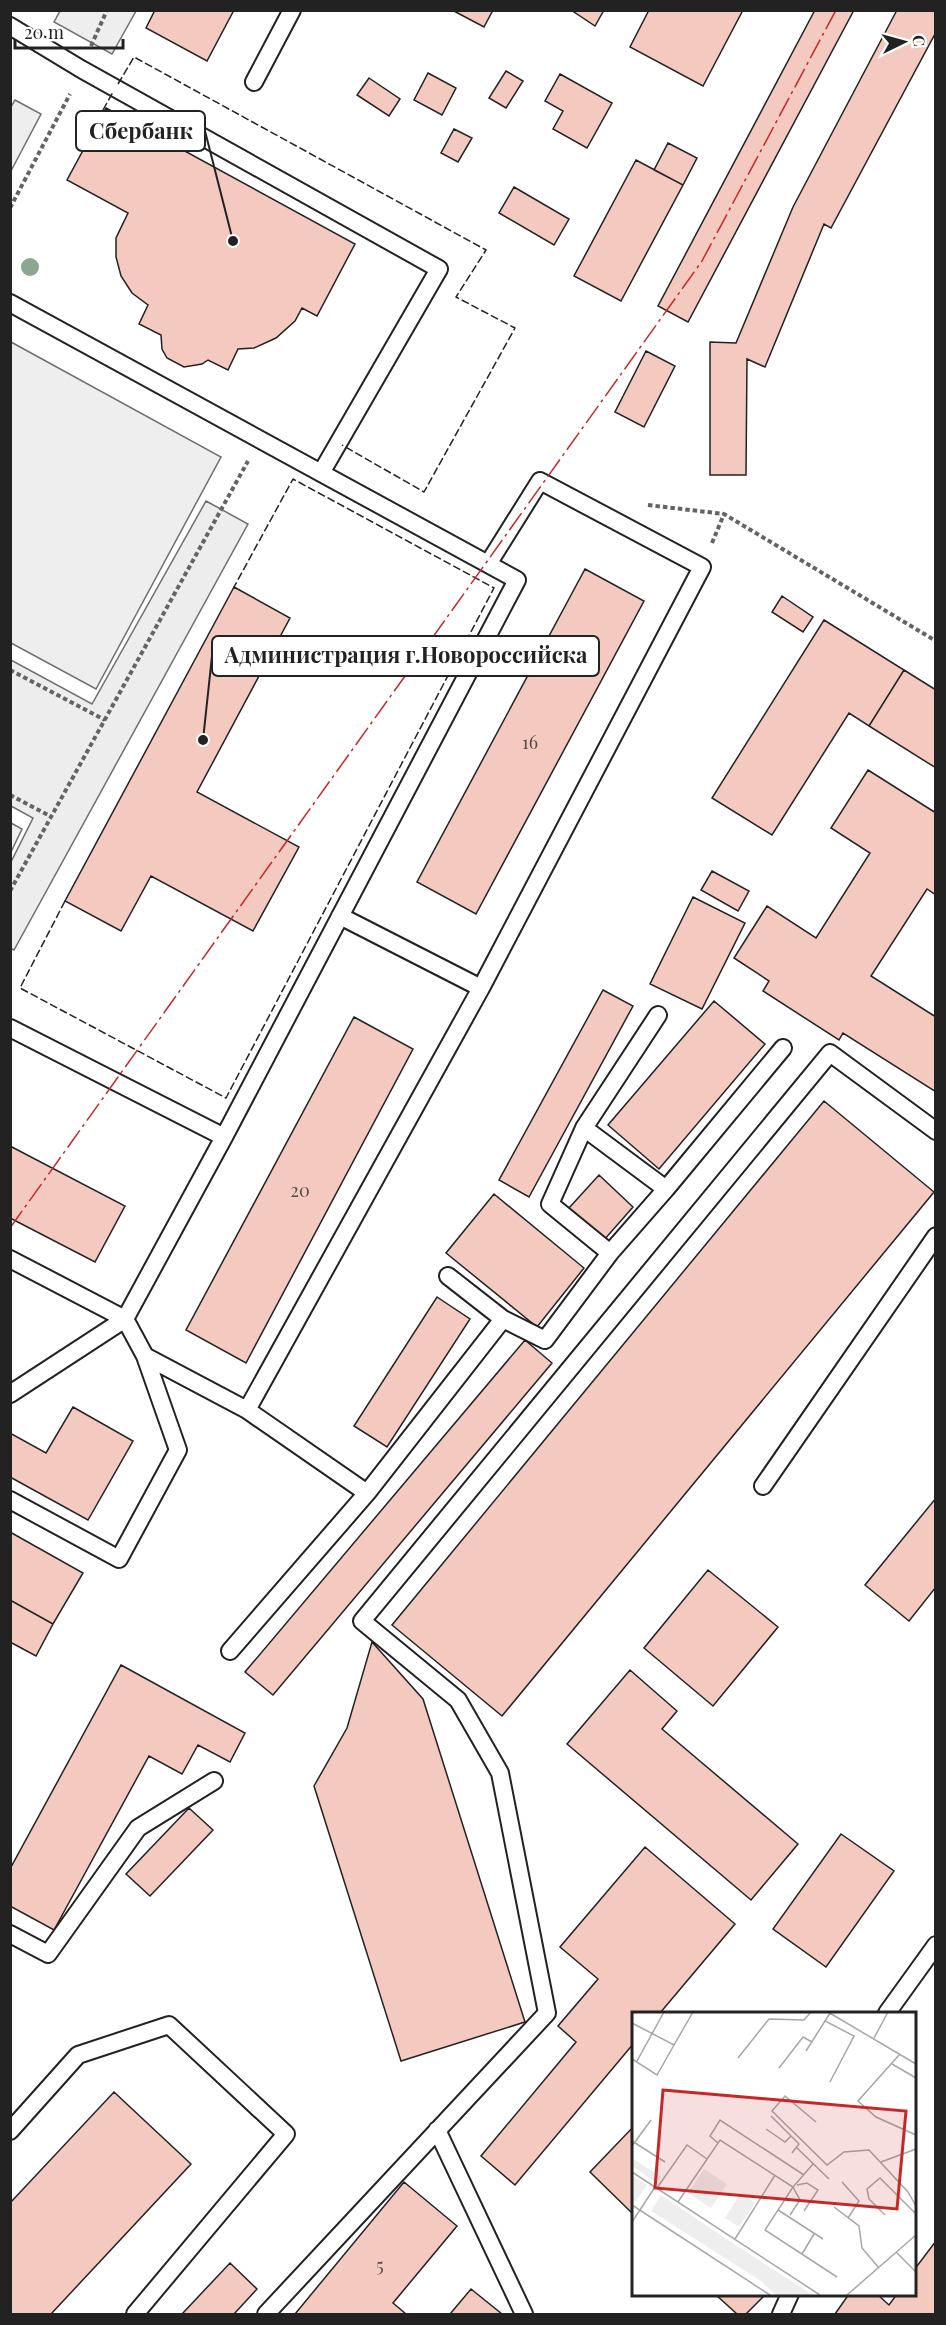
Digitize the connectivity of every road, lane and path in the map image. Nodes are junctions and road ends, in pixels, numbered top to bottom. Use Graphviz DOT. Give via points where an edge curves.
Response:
graph roads {
  1 [pos="292,10"];
  2 [pos="10,26"];
  3 [pos="255,82"];
  4 [pos="60,115"];
  5 [pos="10,208"];
  6 [pos="10,303"];
  7 [pos="260,440"];
  8 [pos="321,473"];
  9 [pos="488,564"];
  10 [pos="702,567"];
  11 [pos="936,641"];
  12 [pos="10,670"];
  13 [pos="105,720"];
  14 [pos="10,795"];
  15 [pos="52,817"];
  16 [pos="10,891"];
  17 [pos="340,916"];
  18 [pos="481,988"];
  19 [pos="658,1015"];
  20 [pos="10,1028"];
  21 [pos="783,1048"];
  22 [pos="584,1128"];
  23 [pos="936,1131"];
  24 [pos="224,1137"];
  25 [pos="666,1189"];
  26 [pos="936,1236"];
  27 [pos="610,1253"];
  28 [pos="10,1259"];
  29 [pos="448,1276"];
  30 [pos="124,1319"];
  31 [pos="503,1319"];
  32 [pos="145,1356"];
  33 [pos="10,1394"];
  34 [pos="247,1410"];
  35 [pos="763,1486"];
  36 [pos="367,1492"];
  37 [pos="10,1500"];
  38 [pos="230,1651"];
  39 [pos="214,1781"];
  40 [pos="10,1934"];
  41 [pos="936,1945"];
  42 [pos="888,2012"];
  43 [pos="437,2130"];
  44 [pos="10,2131"];
  45 [pos="790,2295"];
  46 [pos="135,2314"];
  47 [pos="266,2314"];
  48 [pos="525,2314"];
  49 [pos="781,2314"];
  1 -- 3 [label="lane"];
  2 -- 8 [label="lane" via="439,269"];
  4 -- 5 [label="path"];
  6 -- 7 [label="lane"];
  7 -- 8 [label="lane"];
  7 -- 13 [label="path"];
  8 -- 9 [label="lane"];
  9 -- 10 [label="lane" via="540,481"];
  9 -- 17 [label="lane" via="517,580"];
  10 -- 11 [label="path" via="724,514"];
  10 -- 18 [label="lane"];
  12 -- 13 [label="path"];
  13 -- 15 [label="path"];
  14 -- 15 [label="path"];
  15 -- 16 [label="path"];
  17 -- 18 [label="lane"];
  17 -- 24 [label="lane"];
  18 -- 34 [label="lane"];
  19 -- 22 [label="lane"];
  20 -- 24 [label="lane"];
  21 -- 25 [label="lane"];
  22 -- 25 [label="lane"];
  22 -- 27 [label="lane" via="550,1204"];
  23 -- 43 [label="lane" via="830,1053 363,1621 458,1700 500,1773 547,2013"];
  24 -- 30 [label="lane"];
  25 -- 27 [label="lane"];
  26 -- 35 [label="lane"];
  27 -- 31 [label="lane" via="545,1340"];
  28 -- 30 [label="lane"];
  29 -- 31 [label="lane"];
  30 -- 32 [label="lane"];
  30 -- 33 [label="lane"];
  31 -- 36 [label="lane"];
  32 -- 34 [label="lane"];
  32 -- 37 [label="lane" via="178,1450 119,1559"];
  34 -- 36 [label="lane"];
  36 -- 38 [label="lane"];
  39 -- 40 [label="lane" via="138,1828 48,1954"];
  41 -- 42 [label="lane"];
  43 -- 47 [label="lane"];
  43 -- 48 [label="lane"];
  44 -- 46 [label="lane" via="78,2055 169,2025 286,2134"];
  45 -- 49 [label="lane"];
}
